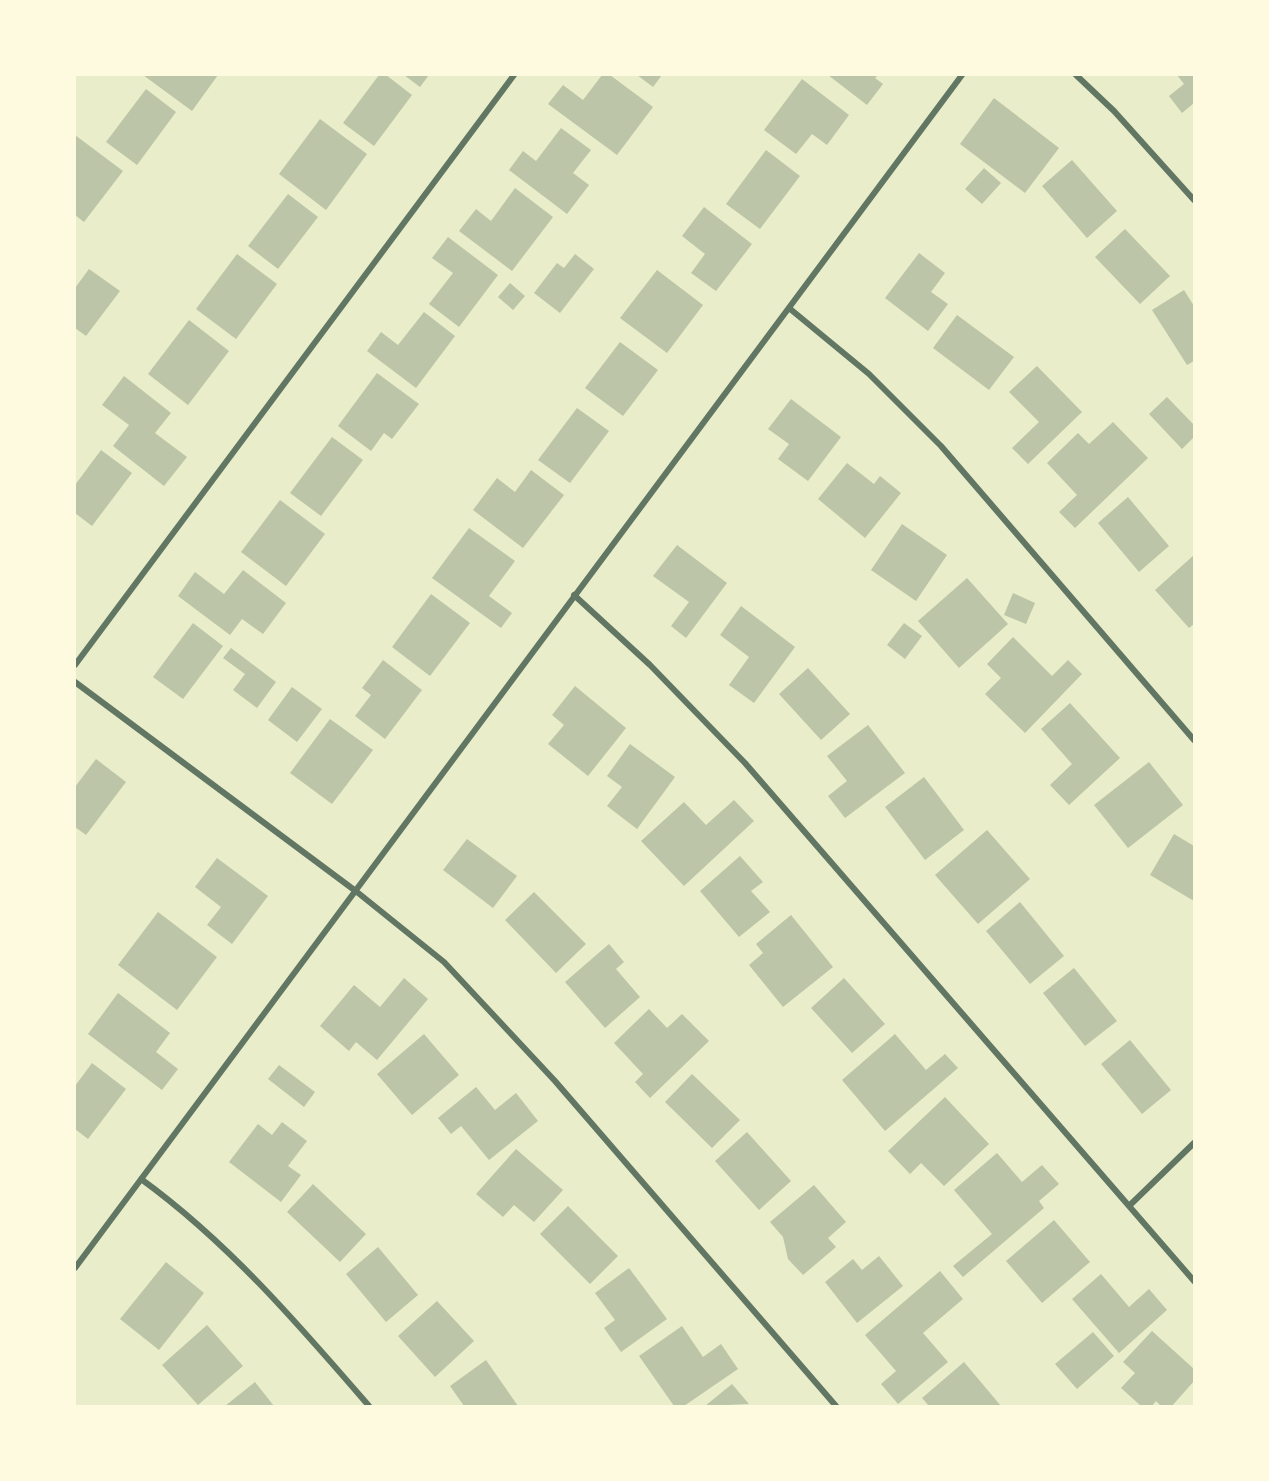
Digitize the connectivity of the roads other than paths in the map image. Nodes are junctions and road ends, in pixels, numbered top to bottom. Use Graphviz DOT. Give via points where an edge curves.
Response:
graph roads {
  1 [pos="514,75"];
  2 [pos="962,75"];
  3 [pos="1076,75"];
  4 [pos="1194,200"];
  5 [pos="789,308"];
  6 [pos="574,595"];
  7 [pos="75,665"];
  8 [pos="75,682"];
  9 [pos="1194,740"];
  10 [pos="357,892"];
  11 [pos="1194,1143"];
  12 [pos="141,1179"];
  13 [pos="1129,1206"];
  14 [pos="75,1268"];
  15 [pos="1194,1281"];
  16 [pos="369,1406"];
  17 [pos="836,1406"];
  1 -- 7 [label="street"];
  2 -- 5 [label="street"];
  3 -- 4 [label="street"];
  5 -- 6 [label="street"];
  5 -- 9 [label="street" via="869,374 941,446"];
  6 -- 10 [label="street"];
  6 -- 13 [label="street" via="650,665 745,764"];
  8 -- 10 [label="street"];
  10 -- 12 [label="street"];
  10 -- 17 [label="street" via="444,962 500,1019"];
  11 -- 13 [label="street"];
  12 -- 14 [label="street"];
  12 -- 16 [label="street" via="233,1256"];
  13 -- 15 [label="street"];
}
